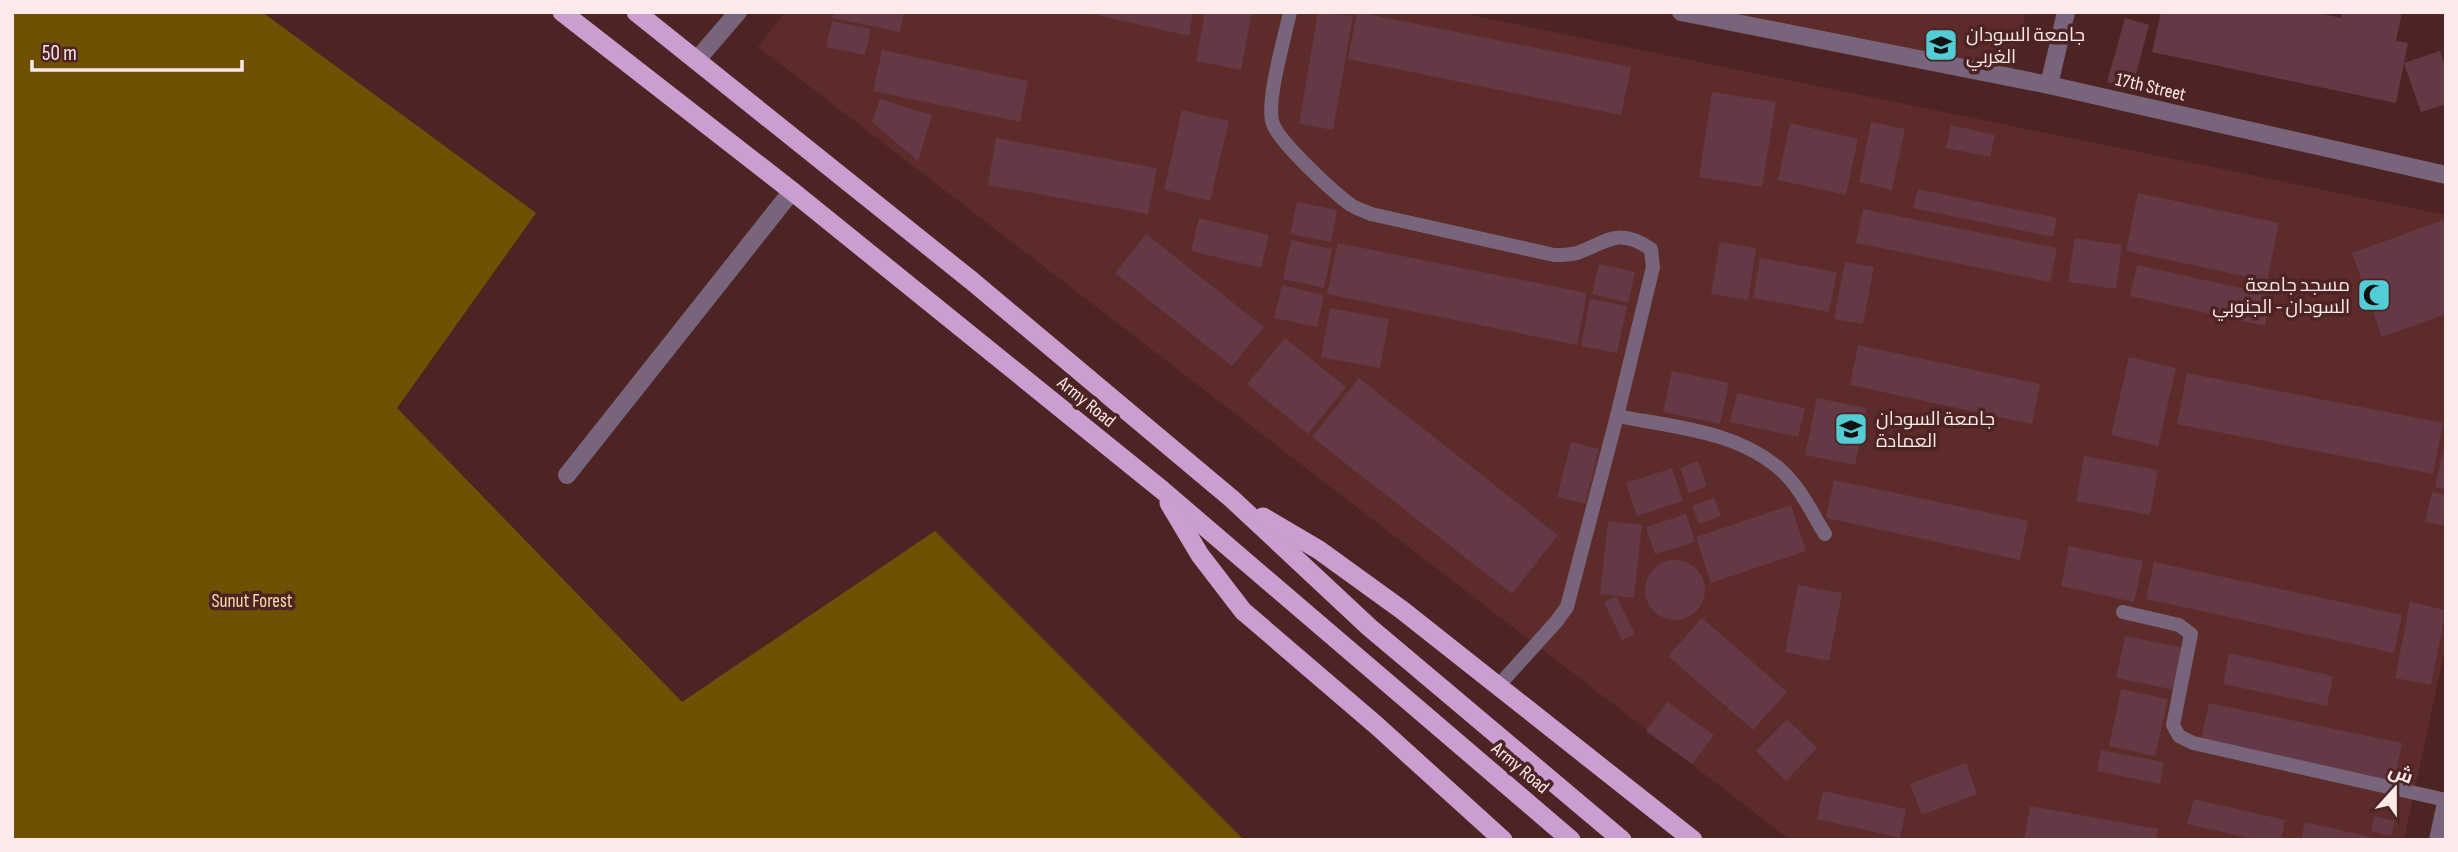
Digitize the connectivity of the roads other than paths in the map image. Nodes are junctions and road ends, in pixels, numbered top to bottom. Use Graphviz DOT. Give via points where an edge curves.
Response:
graph roads {
  1 [pos="562,12"];
  2 [pos="636,12"];
  3 [pos="738,12"];
  4 [pos="1290,12"];
  5 [pos="1681,12"];
  6 [pos="2066,12"];
  7 [pos="696,61"];
  8 [pos="2049,85"];
  9 [pos="2446,175"];
  10 [pos="792,191"];
  11 [pos="1617,416"];
  12 [pos="567,475"];
  13 [pos="1162,490"];
  14 [pos="1231,499"];
  15 [pos="1825,534"];
  16 [pos="2123,612"];
  17 [pos="1499,685"];
  18 [pos="2446,801"];
  19 [pos="1503,840"];
  20 [pos="1571,840"];
  21 [pos="1622,840"];
  22 [pos="1693,840"];
  23 [pos="2438,840"];
  1 -- 10 [label="highway, Army Road"];
  2 -- 7 [label="highway, Army Road"];
  3 -- 7 [label="street"];
  4 -- 11 [label="lane" via="1271,103 1272,123 1310,167 1352,205 1371,214 1554,255 1574,254 1620,237 1651,249 1653,267"];
  5 -- 8 [label="street, 17th Street"];
  6 -- 8 [label="street"];
  7 -- 14 [label="highway, Army Road" via="972,281"];
  8 -- 9 [label="street, 17th Street"];
  10 -- 12 [label="street"];
  10 -- 13 [label="highway, Army Road"];
  11 -- 15 [label="lane" via="1713,435 1762,456 1798,489"];
  11 -- 17 [label="lane" via="1567,607"];
  13 -- 19 [label="highway" via="1200,555 1243,611"];
  13 -- 20 [label="highway, Army Road"];
  14 -- 17 [label="highway" via="1318,550"];
  14 -- 21 [label="highway, Army Road" via="1369,627"];
  16 -- 18 [label="lane" via="2179,625 2191,634 2173,725 2179,736"];
  17 -- 22 [label="highway"];
  18 -- 23 [label="street"];
}
